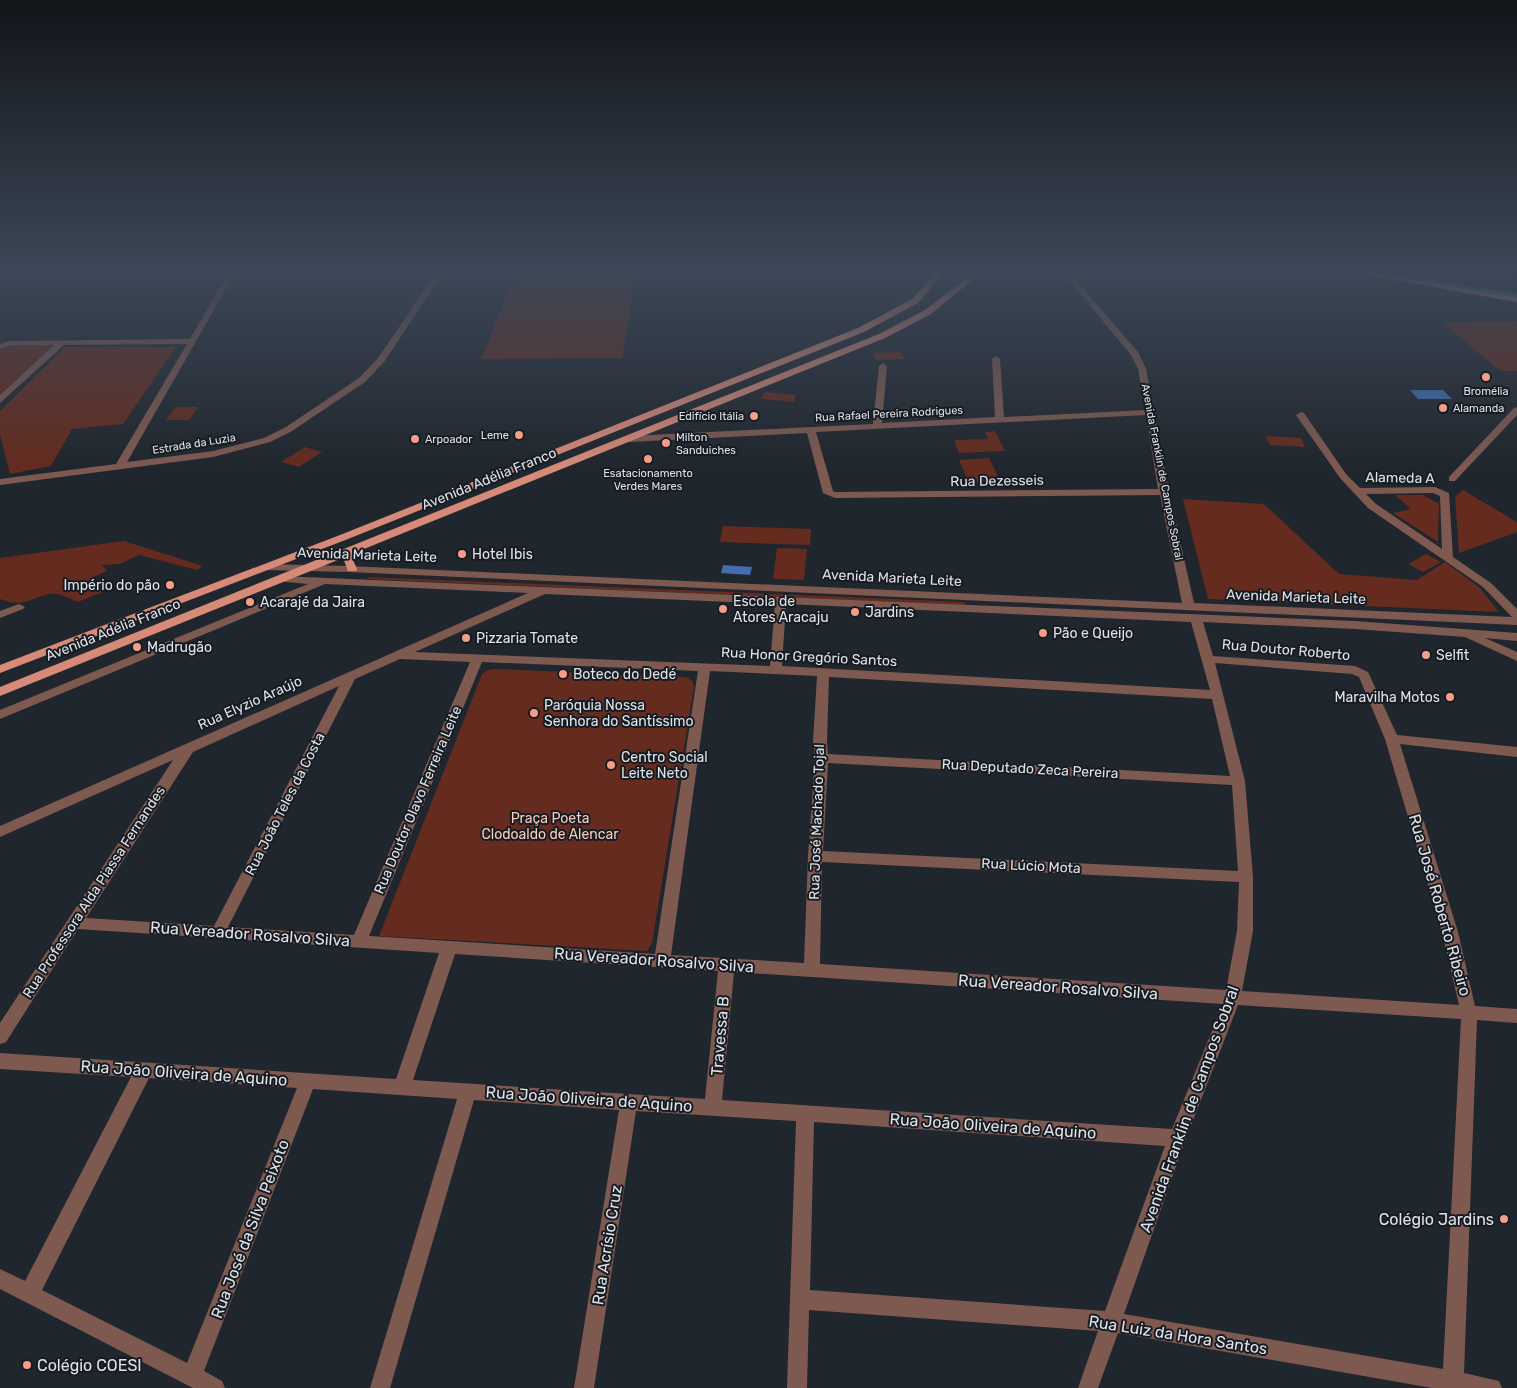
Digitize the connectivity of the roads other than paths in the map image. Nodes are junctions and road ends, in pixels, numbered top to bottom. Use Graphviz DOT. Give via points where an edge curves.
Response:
graph roads {
  1 [pos="195,338"];
  2 [pos="396,338"];
  3 [pos="841,338"];
  4 [pos="874,338"];
  5 [pos="1121,338"];
  6 [pos="193,341"];
  7 [pos="61,343"];
  8 [pos="0,348"];
  9 [pos="996,359"];
  10 [pos="884,366"];
  11 [pos="0,400"];
  12 [pos="1517,410"];
  13 [pos="1151,412"];
  14 [pos="1301,415"];
  15 [pos="1000,419"];
  16 [pos="877,426"];
  17 [pos="811,429"];
  18 [pos="629,439"];
  19 [pos="120,466"];
  20 [pos="1,480"];
  21 [pos="1452,480"];
  22 [pos="1356,490"];
  23 [pos="1164,492"];
  24 [pos="349,551"];
  25 [pos="1448,556"];
  26 [pos="265,567"];
  27 [pos="309,567"];
  28 [pos="352,569"];
  29 [pos="280,579"];
  30 [pos="328,580"];
  31 [pos="513,588"];
  32 [pos="546,589"];
  33 [pos="781,600"];
  34 [pos="513,604"];
  35 [pos="19,607"];
  36 [pos="1193,613"];
  37 [pos="0,615"];
  38 [pos="1517,616"];
  39 [pos="1517,621"];
  40 [pos="1458,631"];
  41 [pos="1517,637"];
  42 [pos="399,656"];
  43 [pos="1517,657"];
  44 [pos="477,659"];
  45 [pos="1208,659"];
  46 [pos="706,667"];
  47 [pos="0,669"];
  48 [pos="776,670"];
  49 [pos="1360,672"];
  50 [pos="823,673"];
  51 [pos="351,675"];
  52 [pos="0,692"];
  53 [pos="1217,695"];
  54 [pos="0,715"];
  55 [pos="1392,739"];
  56 [pos="188,747"];
  57 [pos="1517,752"];
  58 [pos="822,758"];
  59 [pos="1238,781"];
  60 [pos="0,832"];
  61 [pos="815,856"];
  62 [pos="1246,877"];
  63 [pos="75,924"];
  64 [pos="218,932"];
  65 [pos="360,941"];
  66 [pos="449,947"];
  67 [pos="662,961"];
  68 [pos="727,965"];
  69 [pos="812,971"];
  70 [pos="1233,998"];
  71 [pos="1470,1014"];
  72 [pos="1517,1016"];
  73 [pos="0,1037"];
  74 [pos="0,1061"];
  75 [pos="143,1072"];
  76 [pos="308,1081"];
  77 [pos="402,1087"];
  78 [pos="468,1091"];
  79 [pos="630,1102"];
  80 [pos="713,1107"];
  81 [pos="805,1114"];
  82 [pos="1177,1138"];
  83 [pos="0,1279"];
  84 [pos="30,1295"];
  85 [pos="800,1299"];
  86 [pos="1112,1322"];
  87 [pos="192,1376"];
  88 [pos="1454,1385"];
  89 [pos="215,1388"];
  90 [pos="380,1388"];
  91 [pos="584,1388"];
  92 [pos="797,1388"];
  93 [pos="1088,1388"];
  94 [pos="1492,1388"];
  1 -- 6 [label="street"];
  2 -- 19 [label="street, Estrada da Luzia" via="362,380 289,430 267,440 213,454"];
  3 -- 26 [label="main road, Avenida Adélia Franco"];
  4 -- 18 [label="main road, Avenida Adélia Franco"];
  5 -- 13 [label="street, Avenida Franklin de Campos Sobral" via="1142,369"];
  6 -- 7 [label="street"];
  6 -- 19 [label="street"];
  7 -- 8 [label="street" via="10,343"];
  7 -- 11 [label="street"];
  9 -- 15 [label="street"];
  10 -- 16 [label="street"];
  12 -- 21 [label="street"];
  13 -- 15 [label="street, Rua Rafael Pereira Rodrigues"];
  13 -- 23 [label="street, Avenida Franklin de Campos Sobral"];
  14 -- 22 [label="street"];
  15 -- 16 [label="street, Rua Rafael Pereira Rodrigues"];
  16 -- 17 [label="street, Rua Rafael Pereira Rodrigues"];
  17 -- 18 [label="street, Rua Rafael Pereira Rodrigues"];
  17 -- 23 [label="street, Rua Dezesseis" via="831,494 919,496"];
  18 -- 24 [label="main road, Avenida Adélia Franco"];
  19 -- 20 [label="street, Estrada da Luzia"];
  22 -- 25 [label="street" via="1397,524"];
  22 -- 25 [label="street, Alameda A" via="1435,490 1443,493"];
  23 -- 36 [label="street, Avenida Franklin de Campos Sobral"];
  24 -- 27 [label="main road, Avenida Adélia Franco"];
  24 -- 28 [label="main road"];
  25 -- 38 [label="street" via="1486,585"];
  26 -- 27 [label="street, Avenida Marieta Leite"];
  26 -- 47 [label="main road, Avenida Adélia Franco"];
  27 -- 28 [label="street, Avenida Marieta Leite"];
  27 -- 29 [label="main road, Avenida Adélia Franco"];
  28 -- 36 [label="street, Avenida Marieta Leite"];
  29 -- 30 [label="street, Avenida Marieta Leite"];
  29 -- 52 [label="main road, Avenida Adélia Franco"];
  30 -- 31 [label="street, Avenida Marieta Leite"];
  30 -- 54 [label="street"];
  31 -- 32 [label="street, Avenida Marieta Leite"];
  31 -- 34 [label="street"];
  32 -- 33 [label="street, Avenida Marieta Leite"];
  32 -- 34 [label="street, Rua Elyzio Araújo"];
  33 -- 36 [label="street, Avenida Marieta Leite"];
  33 -- 48 [label="street"];
  34 -- 42 [label="street, Rua Elyzio Araújo"];
  35 -- 37 [label="street"];
  36 -- 39 [label="street, Avenida Marieta Leite"];
  36 -- 40 [label="street, Avenida Marieta Leite"];
  36 -- 45 [label="street, Avenida Franklin de Campos Sobral"];
  40 -- 41 [label="street, Avenida Marieta Leite"];
  40 -- 43 [label="street"];
  42 -- 44 [label="street, Rua Honor Gregório Santos"];
  42 -- 51 [label="street, Rua Elyzio Araújo"];
  44 -- 46 [label="street, Rua Honor Gregório Santos"];
  44 -- 65 [label="street, Rua Doutor Olavo Ferreira Leite"];
  45 -- 49 [label="street, Rua Doutor Roberto"];
  45 -- 53 [label="street, Avenida Franklin de Campos Sobral"];
  46 -- 48 [label="street, Rua Honor Gregório Santos"];
  46 -- 67 [label="street"];
  48 -- 50 [label="street, Rua Honor Gregório Santos"];
  49 -- 55 [label="street, Rua José Roberto Ribeiro"];
  50 -- 53 [label="street, Rua Honor Gregório Santos"];
  50 -- 58 [label="street, Rua José Machado Tojal"];
  51 -- 56 [label="street, Rua Elyzio Araújo"];
  51 -- 64 [label="street, Rua João Teles da Costa"];
  53 -- 59 [label="street, Avenida Franklin de Campos Sobral"];
  55 -- 57 [label="street"];
  55 -- 71 [label="street, Rua José Roberto Ribeiro" via="1450,932"];
  56 -- 60 [label="street, Rua Elyzio Araújo"];
  56 -- 63 [label="street, Rua Professora Alda Piassa Fernandes"];
  58 -- 59 [label="street, Rua Deputado Zeca Pereira"];
  58 -- 61 [label="street, Rua José Machado Tojal"];
  59 -- 62 [label="street, Avenida Franklin de Campos Sobral"];
  61 -- 62 [label="street, Rua Lúcio Mota"];
  61 -- 69 [label="street, Rua José Machado Tojal"];
  62 -- 70 [label="street, Avenida Franklin de Campos Sobral" via="1245,931"];
  63 -- 64 [label="street, Rua Vereador Rosalvo Silva"];
  63 -- 73 [label="street, Rua Professora Alda Piassa Fernandes"];
  64 -- 65 [label="street, Rua Vereador Rosalvo Silva"];
  65 -- 66 [label="street, Rua Vereador Rosalvo Silva"];
  66 -- 67 [label="street, Rua Vereador Rosalvo Silva"];
  66 -- 77 [label="street"];
  67 -- 68 [label="street, Rua Vereador Rosalvo Silva"];
  68 -- 69 [label="street, Rua Vereador Rosalvo Silva"];
  68 -- 80 [label="street, Travessa B"];
  69 -- 70 [label="street, Rua Vereador Rosalvo Silva"];
  70 -- 71 [label="street, Rua Vereador Rosalvo Silva"];
  70 -- 82 [label="street, Avenida Franklin de Campos Sobral"];
  71 -- 72 [label="street, Rua Vereador Rosalvo Silva"];
  71 -- 88 [label="street, Rua José Roberto Ribeiro"];
  74 -- 75 [label="street, Rua João Oliveira de Aquino"];
  75 -- 76 [label="street, Rua João Oliveira de Aquino"];
  75 -- 84 [label="street"];
  76 -- 77 [label="street, Rua João Oliveira de Aquino"];
  76 -- 87 [label="street, Rua José da Silva Peixoto"];
  77 -- 78 [label="street, Rua João Oliveira de Aquino"];
  78 -- 79 [label="street, Rua João Oliveira de Aquino"];
  78 -- 90 [label="street"];
  79 -- 80 [label="street, Rua João Oliveira de Aquino"];
  79 -- 91 [label="street, Rua Acrísio Cruz"];
  80 -- 81 [label="street, Rua João Oliveira de Aquino"];
  81 -- 82 [label="street, Rua João Oliveira de Aquino"];
  81 -- 85 [label="street"];
  82 -- 86 [label="street, Avenida Franklin de Campos Sobral"];
  83 -- 84 [label="street"];
  84 -- 87 [label="street"];
  85 -- 86 [label="street, Rua Luiz da Hora Santos"];
  85 -- 92 [label="street"];
  86 -- 88 [label="street, Rua Luiz da Hora Santos"];
  86 -- 93 [label="street, Avenida Franklin de Campos Sobral"];
  87 -- 89 [label="street"];
  88 -- 94 [label="street, Rua Luiz da Hora Santos"];
}
